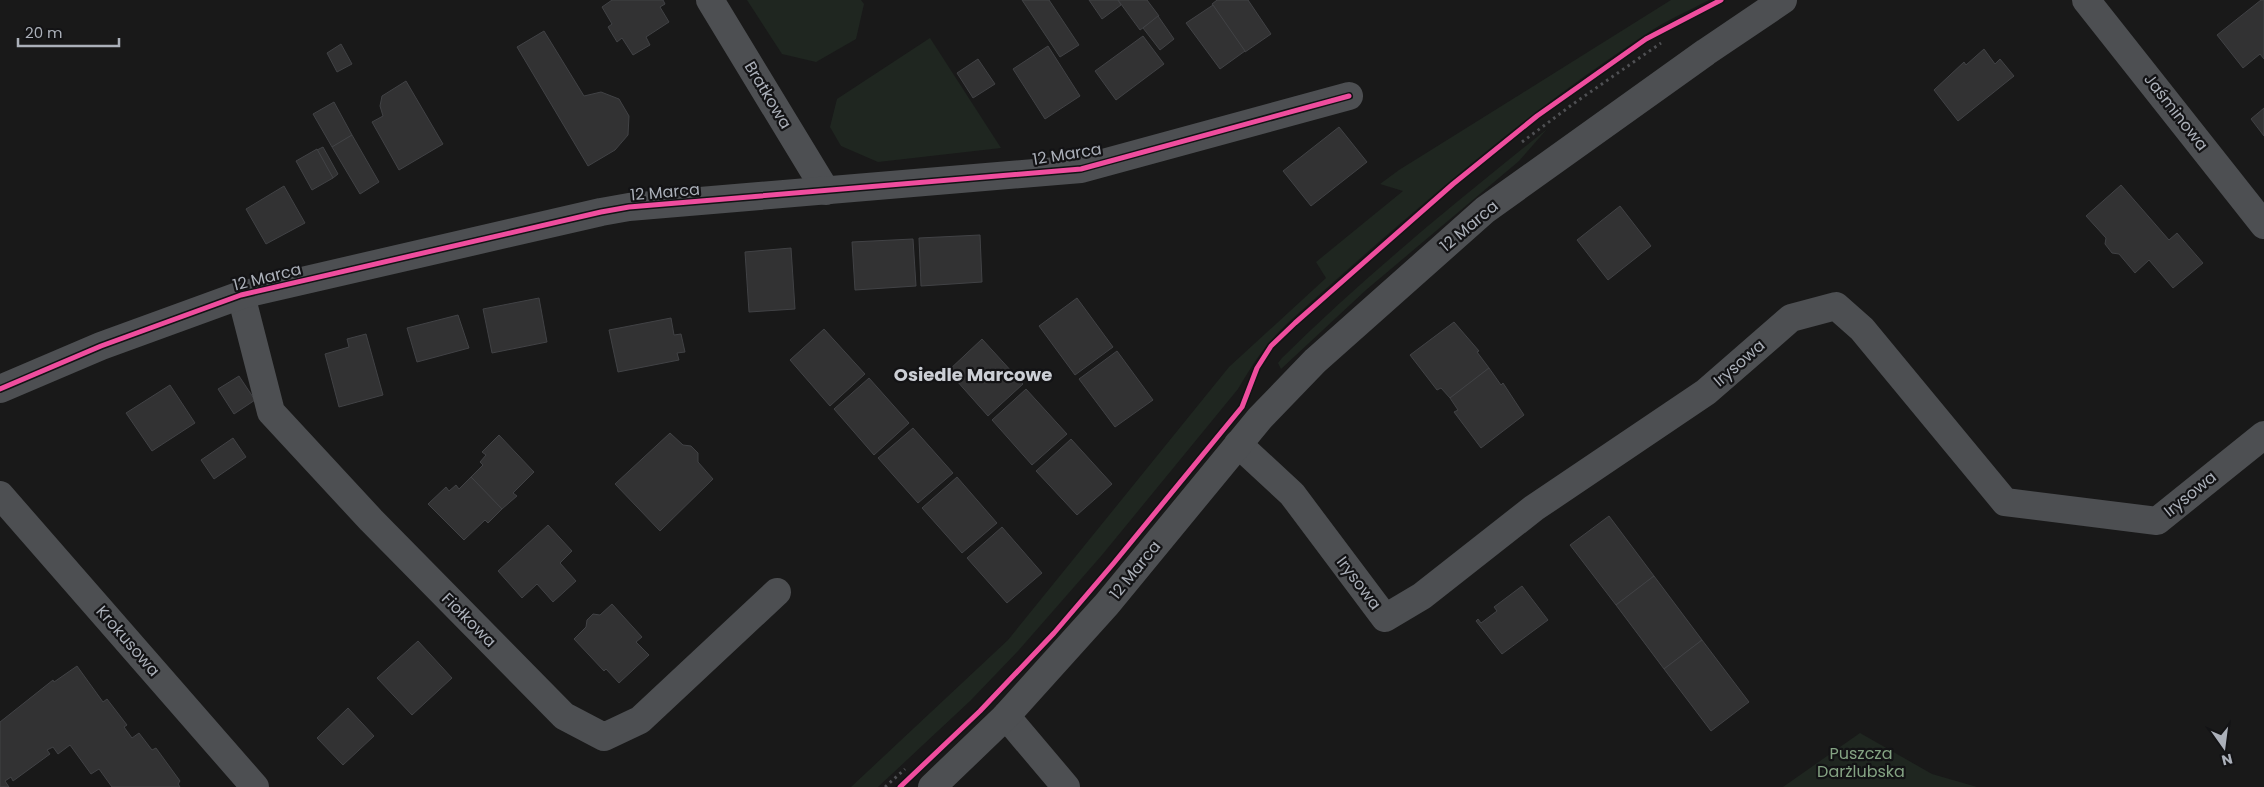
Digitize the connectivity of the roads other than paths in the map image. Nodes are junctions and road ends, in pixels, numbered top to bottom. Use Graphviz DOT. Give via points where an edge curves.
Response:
graph roads {
  1 [pos="710,0"];
  2 [pos="1783,0"];
  3 [pos="2086,0"];
  4 [pos="1349,96"];
  5 [pos="826,190"];
  6 [pos="2264,225"];
  7 [pos="242,295"];
  8 [pos="0,389"];
  9 [pos="2264,435"];
  10 [pos="1238,444"];
  11 [pos="0,495"];
  12 [pos="777,592"];
  13 [pos="1006,716"];
  14 [pos="256,787"];
  15 [pos="932,787"];
  16 [pos="1066,787"];
  1 -- 5 [label="street, Bratkowa"];
  2 -- 10 [label="street, 12 Marca" via="1485,210 1315,361"];
  3 -- 6 [label="street, Jaśminowa"];
  4 -- 5 [label="street, 12 Marca" via="1081,168"];
  5 -- 7 [label="street, 12 Marca" via="601,212"];
  7 -- 8 [label="street, 12 Marca" via="102,346"];
  7 -- 12 [label="street, Fiołkowa" via="271,412 371,520 564,716 604,737 640,720"];
  9 -- 10 [label="street, Irysowa" via="2157,521 2005,502 1862,329 1836,306 1791,318 1706,392 1534,508 1422,596 1385,618 1292,494"];
  10 -- 13 [label="street, 12 Marca" via="1107,604"];
  11 -- 14 [label="street, Krokusowa"];
  13 -- 15 [label="street, 12 Marca"];
  13 -- 16 [label="street"];
}
